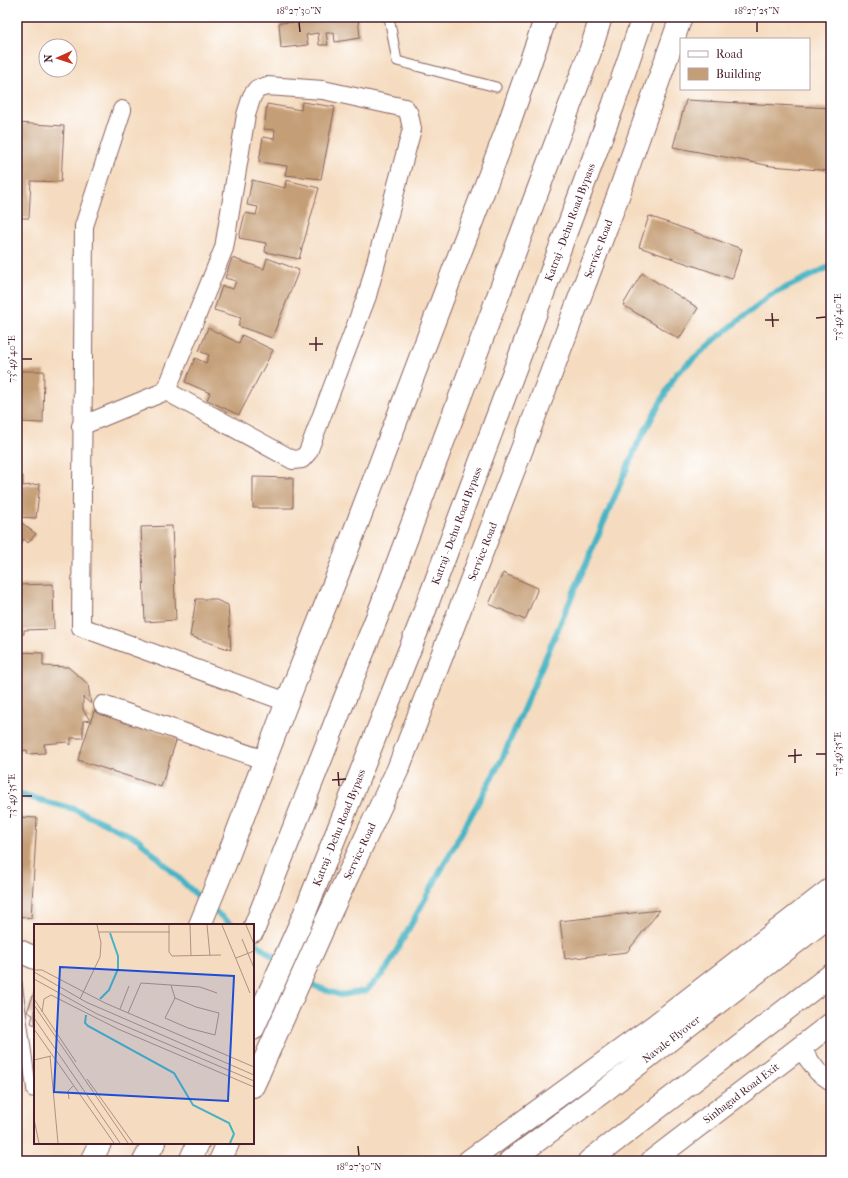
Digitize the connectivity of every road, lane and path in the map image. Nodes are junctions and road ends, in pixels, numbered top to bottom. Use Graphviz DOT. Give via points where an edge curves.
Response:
graph roads {
  1 [pos="389,17"];
  2 [pos="546,17"];
  3 [pos="601,17"];
  4 [pos="643,17"];
  5 [pos="681,17"];
  6 [pos="496,87"];
  7 [pos="122,110"];
  8 [pos="166,391"];
  9 [pos="81,426"];
  10 [pos="287,702"];
  11 [pos="103,705"];
  12 [pos="265,760"];
  13 [pos="831,889"];
  14 [pos="831,915"];
  15 [pos="200,924"];
  16 [pos="254,929"];
  17 [pos="17,950"];
  18 [pos="34,958"];
  19 [pos="831,975"];
  20 [pos="17,983"];
  21 [pos="831,1024"];
  22 [pos="254,1027"];
  23 [pos="800,1048"];
  24 [pos="255,1078"];
  25 [pos="831,1081"];
  26 [pos="32,1092"];
  27 [pos="100,1144"];
  28 [pos="153,1144"];
  29 [pos="198,1144"];
  30 [pos="228,1144"];
  31 [pos="91,1161"];
  32 [pos="144,1161"];
  33 [pos="190,1161"];
  34 [pos="220,1161"];
  35 [pos="469,1161"];
  36 [pos="510,1161"];
  37 [pos="589,1161"];
  38 [pos="652,1161"];
  1 -- 6 [label="lane" via="397,60"];
  2 -- 10 [label="main road" via="504,136"];
  3 -- 16 [label="main road" via="379,612"];
  4 -- 22 [label="main road, Katraj - Dehu Road Bypass" via="613,106 424,611 304,915"];
  5 -- 24 [label="main road, Service Road" via="616,204 398,769"];
  7 -- 9 [label="street" via="84,226"];
  8 -- 8 [label="street" via="293,460 302,458 308,452 367,296 412,129 405,108 323,90 267,86 257,89 246,115 224,248"];
  8 -- 9 [label="street"];
  9 -- 10 [label="street" via="80,627"];
  10 -- 12 [label="main road"];
  11 -- 12 [label="street"];
  12 -- 15 [label="main road"];
  13 -- 35 [label="main road" via="653,1027"];
  14 -- 36 [label="main road, Navale Flyover"];
  17 -- 18 [label="main road"];
  19 -- 37 [label="main road"];
  20 -- 26 [label="lane"];
  21 -- 23 [label="main road, Sinhagad Road Exit"];
  23 -- 25 [label="street" via="818,1072"];
  23 -- 38 [label="main road, Sinhagad Road Exit"];
  27 -- 31 [label="main road"];
  28 -- 32 [label="main road"];
  29 -- 33 [label="main road"];
  30 -- 34 [label="main road"];
}
